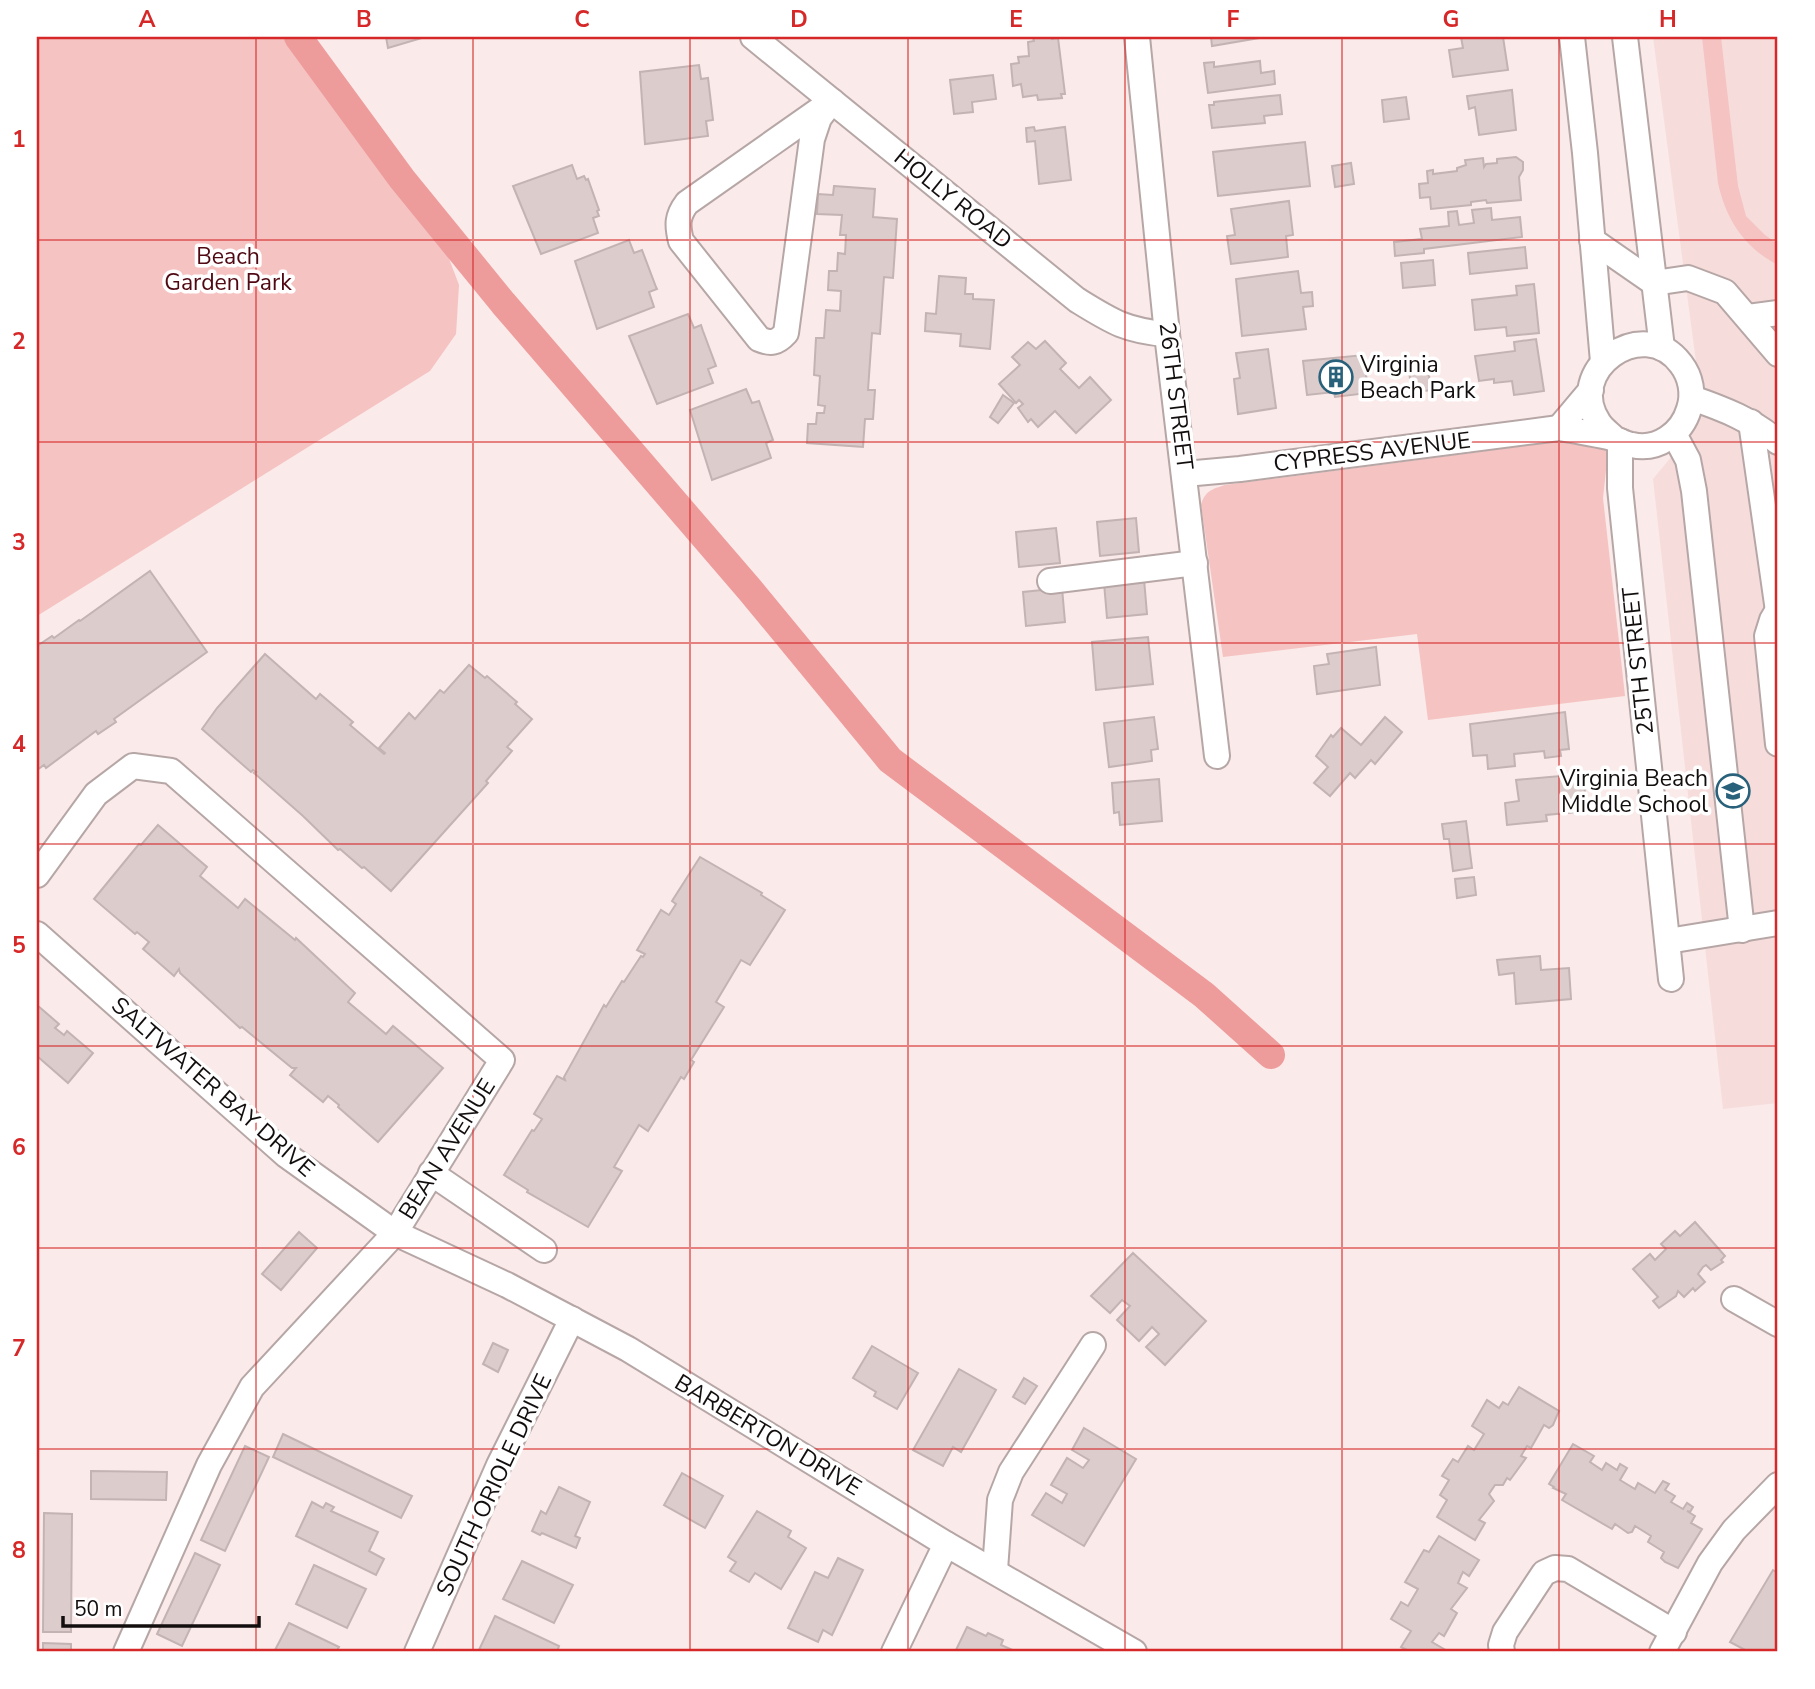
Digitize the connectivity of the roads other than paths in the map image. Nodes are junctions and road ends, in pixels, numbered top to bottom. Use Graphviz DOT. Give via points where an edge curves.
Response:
graph roads {
  1 [pos="753,37"];
  2 [pos="1137,37"];
  3 [pos="1572,37"];
  4 [pos="1625,37"];
  5 [pos="832,101"];
  6 [pos="1592,240"];
  7 [pos="1654,283"];
  8 [pos="1778,313"];
  9 [pos="1748,317"];
  10 [pos="1167,334"];
  11 [pos="1662,348"];
  12 [pos="1778,354"];
  13 [pos="1603,362"];
  14 [pos="1591,390"];
  15 [pos="1692,398"];
  16 [pos="1751,422"];
  17 [pos="1559,428"];
  18 [pos="1667,439"];
  19 [pos="1617,440"];
  20 [pos="1778,442"];
  21 [pos="1185,474"];
  22 [pos="1622,510"];
  23 [pos="1195,563"];
  24 [pos="1050,581"];
  25 [pos="1778,611"];
  26 [pos="1778,744"];
  27 [pos="1217,756"];
  28 [pos="37,875"];
  29 [pos="1778,923"];
  30 [pos="1742,930"];
  31 [pos="37,934"];
  32 [pos="1668,942"];
  33 [pos="1671,979"];
  34 [pos="432,1173"];
  35 [pos="395,1233"];
  36 [pos="544,1250"];
  37 [pos="1734,1299"];
  38 [pos="572,1319"];
  39 [pos="1778,1324"];
  40 [pos="1093,1345"];
  41 [pos="1778,1485"];
  42 [pos="946,1544"];
  43 [pos="995,1570"];
  44 [pos="1668,1642"];
  45 [pos="126,1652"];
  46 [pos="417,1652"];
  47 [pos="894,1652"];
  48 [pos="1135,1652"];
  49 [pos="1502,1652"];
  1 -- 5 [label="street, HOLLY ROAD"];
  2 -- 10 [label="street, 26TH STREET"];
  3 -- 6 [label="street"];
  4 -- 7 [label="street"];
  5 -- 5 [label="street" via="687,203 677,225 681,241 759,339 769,343 786,333 812,139 819,118"];
  5 -- 10 [label="street, HOLLY ROAD" via="1077,300 1136,331"];
  6 -- 7 [label="street"];
  6 -- 13 [label="street"];
  7 -- 9 [label="street" via="1688,278 1725,292"];
  7 -- 11 [label="street"];
  8 -- 9 [label="street"];
  9 -- 12 [label="street"];
  10 -- 21 [label="street, 26TH STREET"];
  11 -- 13 [label="street" via="1634,345"];
  11 -- 15 [label="street" via="1680,362 1689,377"];
  13 -- 14 [label="street"];
  14 -- 17 [label="street"];
  14 -- 19 [label="street" via="1599,423"];
  15 -- 16 [label="street"];
  15 -- 18 [label="street, 25TH STREET" via="1686,421"];
  16 -- 20 [label="street"];
  16 -- 25 [label="street"];
  17 -- 19 [label="street, CYPRESS AVENUE"];
  17 -- 21 [label="street, CYPRESS AVENUE"];
  18 -- 19 [label="street" via="1642,447"];
  18 -- 22 [label="street, 25TH STREET" via="1637,460"];
  18 -- 30 [label="street" via="1688,460 1694,491"];
  19 -- 22 [label="street, 25TH STREET"];
  21 -- 23 [label="street, 26TH STREET"];
  22 -- 32 [label="street, 25TH STREET"];
  23 -- 24 [label="street"];
  23 -- 27 [label="street, 26TH STREET"];
  25 -- 26 [label="street" via="1767,636"];
  28 -- 34 [label="street, BEAN AVENUE" via="96,794 133,766 171,771 502,1060"];
  29 -- 30 [label="street"];
  30 -- 32 [label="street"];
  31 -- 35 [label="street, SALTWATER BAY DRIVE" via="286,1155"];
  32 -- 33 [label="street, 25TH STREET"];
  34 -- 35 [label="street, BEAN AVENUE"];
  34 -- 36 [label="street"];
  35 -- 38 [label="street, BARBERTON DRIVE"];
  35 -- 45 [label="street, BEAN AVENUE" via="252,1387 209,1465"];
  37 -- 39 [label="street"];
  38 -- 42 [label="street, BARBERTON DRIVE"];
  38 -- 46 [label="street, SOUTH ORIOLE DRIVE" via="499,1465"];
  40 -- 43 [label="street" via="1011,1472 1000,1500"];
  41 -- 44 [label="street" via="1734,1530 1710,1563"];
  42 -- 43 [label="street, BARBERTON DRIVE"];
  42 -- 47 [label="street"];
  43 -- 48 [label="street, BARBERTON DRIVE"];
  44 -- 49 [label="street" via="1568,1569 1555,1568 1544,1573 1505,1632"];
}
